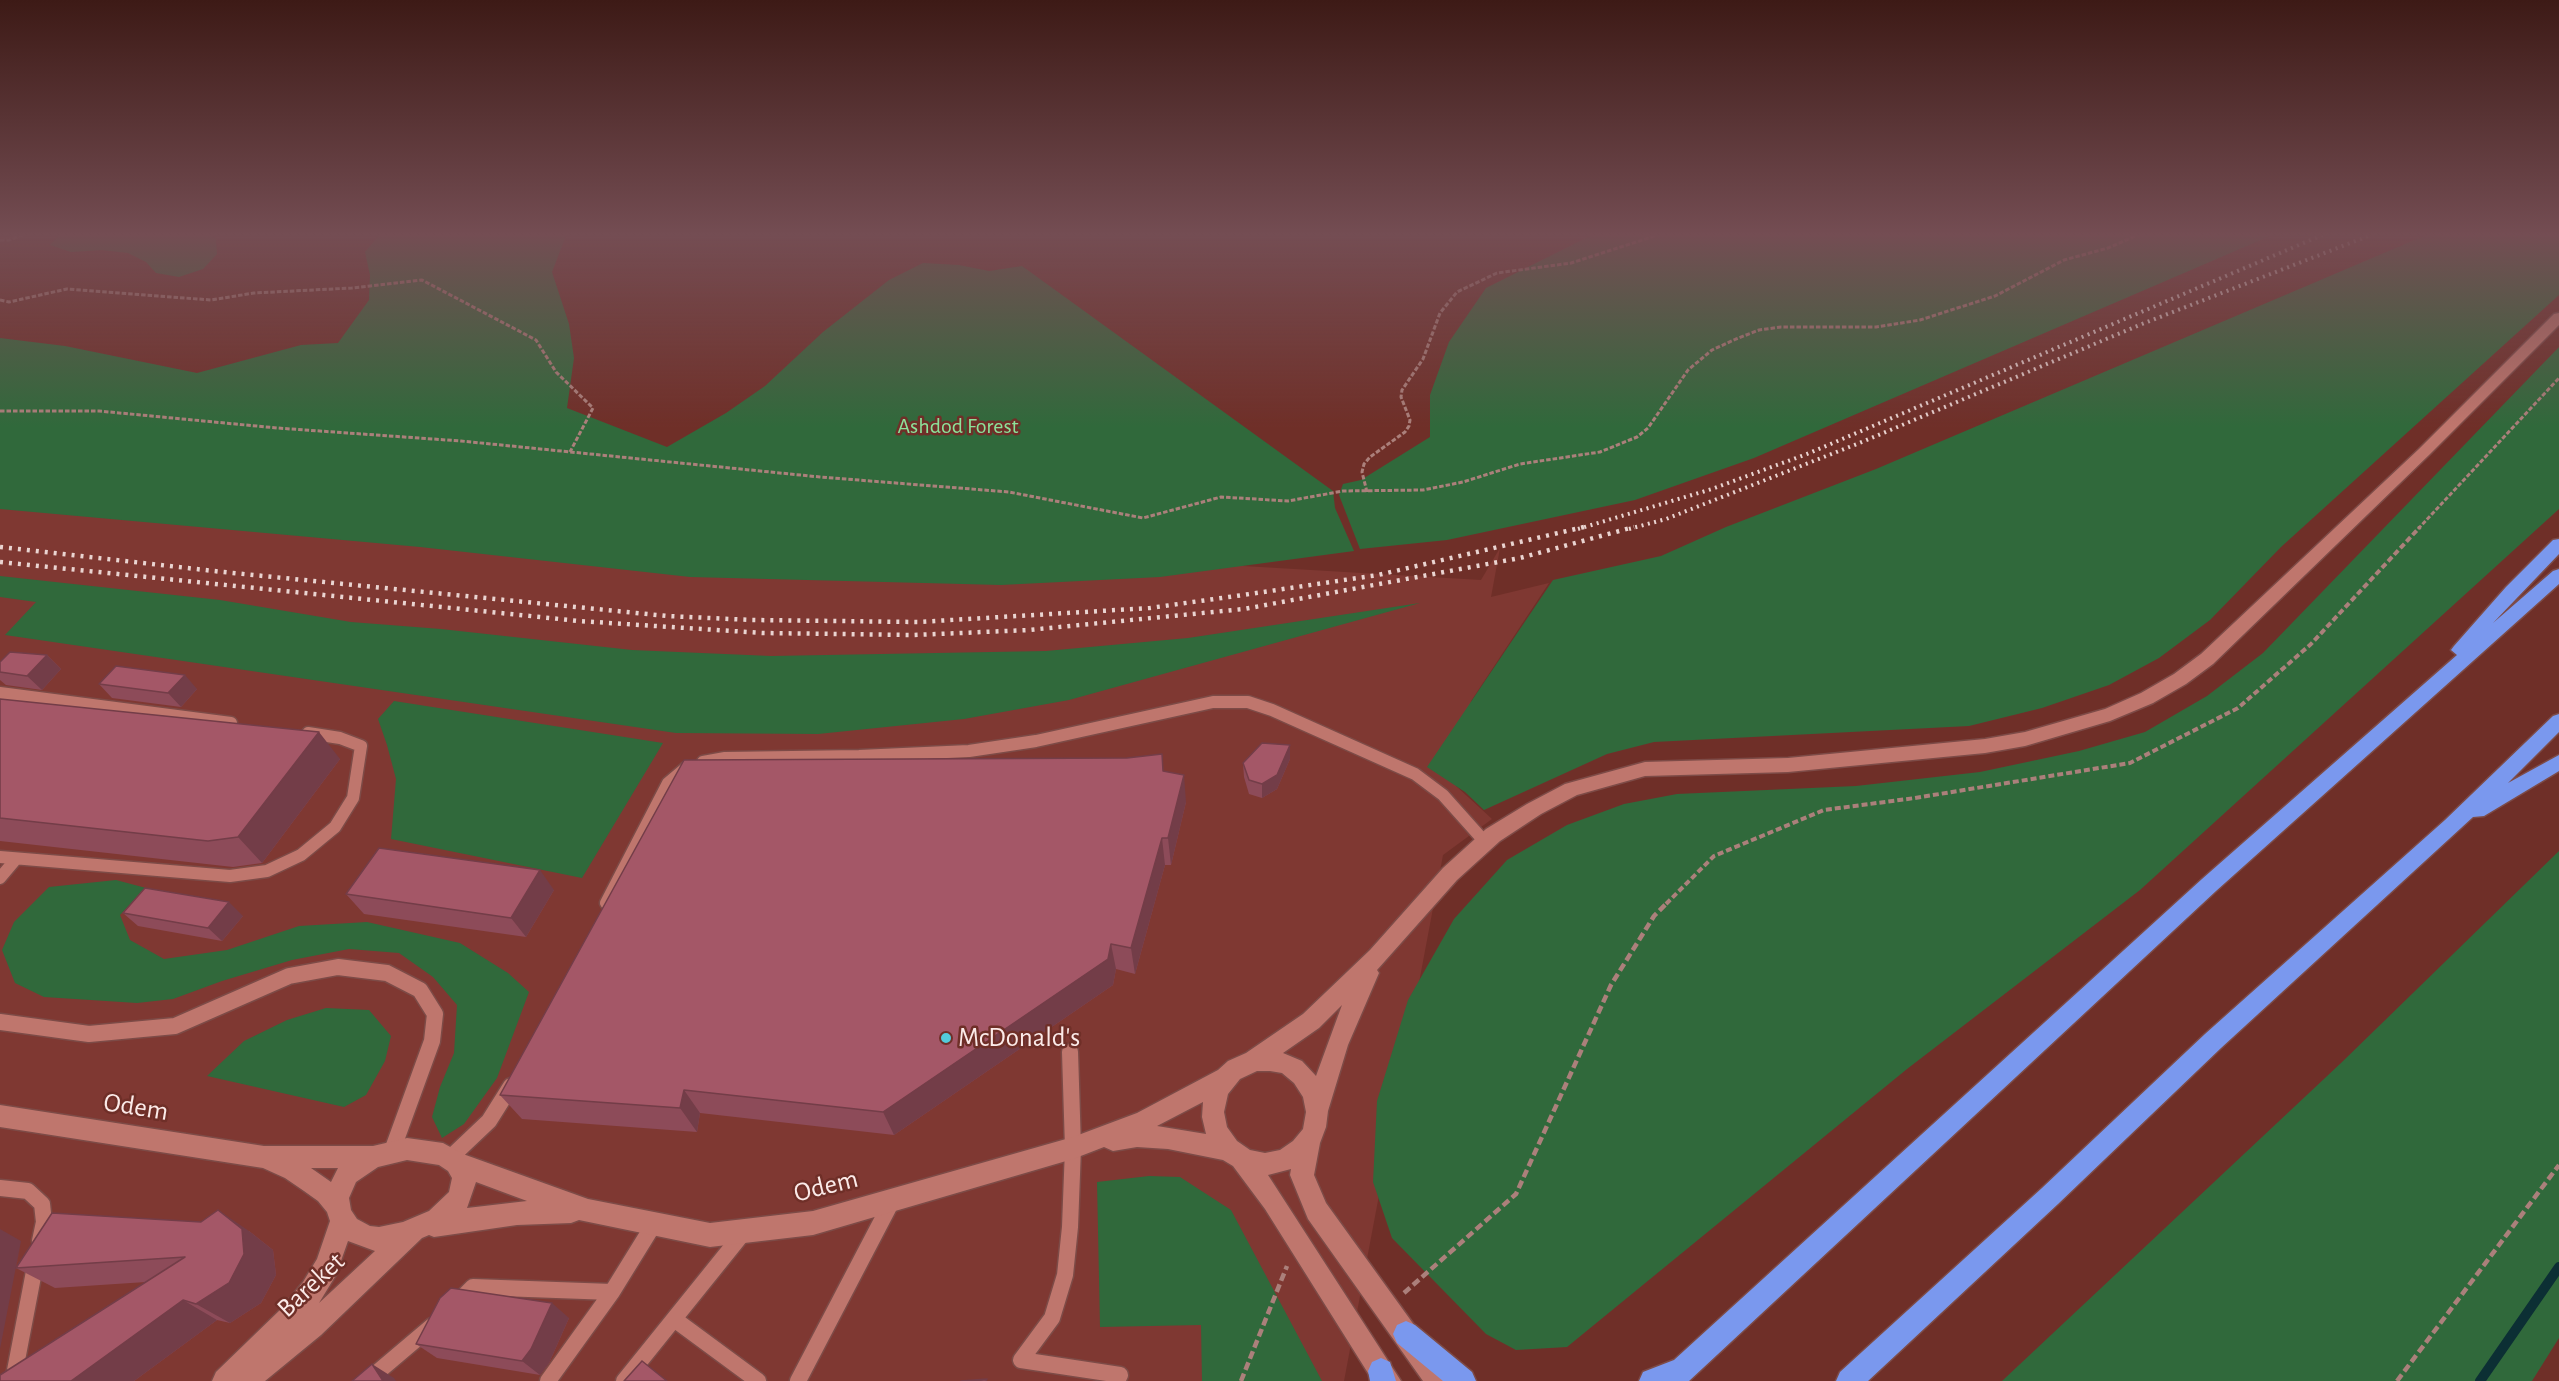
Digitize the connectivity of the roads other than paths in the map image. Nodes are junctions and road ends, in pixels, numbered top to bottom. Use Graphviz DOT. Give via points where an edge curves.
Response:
graph roads {
  1 [pos="2559,316"];
  2 [pos="2559,544"];
  3 [pos="2559,575"];
  4 [pos="0,693"];
  5 [pos="2405,711"];
  6 [pos="2559,721"];
  7 [pos="248,726"];
  8 [pos="295,732"];
  9 [pos="2559,762"];
  10 [pos="2452,826"];
  11 [pos="1485,842"];
  12 [pos="0,857"];
  13 [pos="16,859"];
  14 [pos="0,878"];
  15 [pos="602,911"];
  16 [pos="1377,957"];
  17 [pos="0,1022"];
  18 [pos="1070,1052"];
  19 [pos="1250,1064"];
  20 [pos="519,1070"];
  21 [pos="1223,1079"];
  22 [pos="1318,1109"];
  23 [pos="0,1116"];
  24 [pos="1308,1143"];
  25 [pos="1073,1148"];
  26 [pos="382,1154"];
  27 [pos="1234,1154"];
  28 [pos="264,1157"];
  29 [pos="453,1160"];
  30 [pos="0,1188"];
  31 [pos="892,1200"];
  32 [pos="588,1211"];
  33 [pos="340,1214"];
  34 [pos="654,1224"];
  35 [pos="421,1228"];
  36 [pos="745,1231"];
  37 [pos="612,1292"];
  38 [pos="674,1319"];
  39 [pos="1406,1334"];
  40 [pos="1675,1376"];
  41 [pos="1384,1378"];
  42 [pos="14,1381"];
  43 [pos="225,1381"];
  44 [pos="245,1381"];
  45 [pos="367,1381"];
  46 [pos="548,1381"];
  47 [pos="624,1381"];
  48 [pos="758,1381"];
  49 [pos="798,1381"];
  50 [pos="1117,1381"];
  51 [pos="1439,1381"];
  52 [pos="1463,1381"];
  53 [pos="1652,1381"];
  54 [pos="1849,1381"];
  1 -- 11 [label="street" via="2424,452 2207,659 2147,698 2110,714 2025,739 1985,746 1788,765 1645,769 1572,789"];
  2 -- 5 [label="highway"];
  3 -- 5 [label="highway"];
  4 -- 7 [label="lane"];
  5 -- 40 [label="highway" via="2209,885"];
  6 -- 10 [label="highway"];
  8 -- 13 [label="lane" via="340,738 361,746 353,798 335,826 301,855 267,871 230,876"];
  9 -- 10 [label="highway"];
  10 -- 54 [label="highway" via="2213,1041"];
  11 -- 15 [label="lane" via="1443,795 1415,774 1272,710 1248,702 1213,702 969,752 725,758 682,769 668,783"];
  11 -- 16 [label="street" via="1450,874"];
  12 -- 13 [label="lane"];
  13 -- 14 [label="lane"];
  16 -- 19 [label="street" via="1311,1020"];
  16 -- 22 [label="street" via="1350,1014"];
  17 -- 26 [label="lane" via="89,1034 176,1026 289,976 338,967 387,973 420,990 435,1014 432,1041"];
  18 -- 25 [label="lane"];
  19 -- 21 [label="street"];
  19 -- 22 [label="street" via="1265,1061 1295,1070 1311,1087"];
  20 -- 29 [label="lane" via="489,1121"];
  21 -- 25 [label="street, Odem" via="1144,1121"];
  21 -- 27 [label="street" via="1211,1107 1212,1122 1217,1136"];
  22 -- 24 [label="street" via="1318,1121"];
  23 -- 28 [label="street, Odem"];
  24 -- 27 [label="street" via="1285,1160 1256,1163"];
  24 -- 39 [label="street" via="1302,1175 1317,1211"];
  25 -- 27 [label="street, Odem" via="1137,1136 1168,1138"];
  25 -- 31 [label="street, Odem"];
  25 -- 50 [label="lane" via="1065,1275 1052,1318 1021,1360 1120,1376"];
  26 -- 28 [label="street, Odem"];
  26 -- 29 [label="street" via="422,1150"];
  26 -- 33 [label="street" via="348,1174 339,1191"];
  27 -- 41 [label="street" via="1298,1240"];
  28 -- 33 [label="street, Odem" via="293,1170 326,1193"];
  29 -- 32 [label="street, Odem"];
  29 -- 35 [label="street" via="464,1175 462,1193 446,1214"];
  30 -- 42 [label="lane" via="28,1191 42,1204 44,1222"];
  31 -- 36 [label="street, Odem" via="813,1223"];
  31 -- 49 [label="lane"];
  32 -- 34 [label="street, Odem"];
  32 -- 35 [label="street, Odem" via="517,1213"];
  33 -- 35 [label="street" via="348,1228 369,1238 390,1238"];
  33 -- 43 [label="street, Bareket" via="327,1266 312,1291"];
  34 -- 36 [label="street, Odem" via="710,1235"];
  34 -- 37 [label="lane"];
  35 -- 44 [label="street, Bareket"];
  36 -- 38 [label="lane"];
  37 -- 45 [label="lane" via="473,1287"];
  37 -- 46 [label="lane"];
  38 -- 47 [label="lane"];
  38 -- 48 [label="lane"];
  39 -- 51 [label="street"];
  39 -- 52 [label="highway"];
  40 -- 53 [label="highway"];
}
